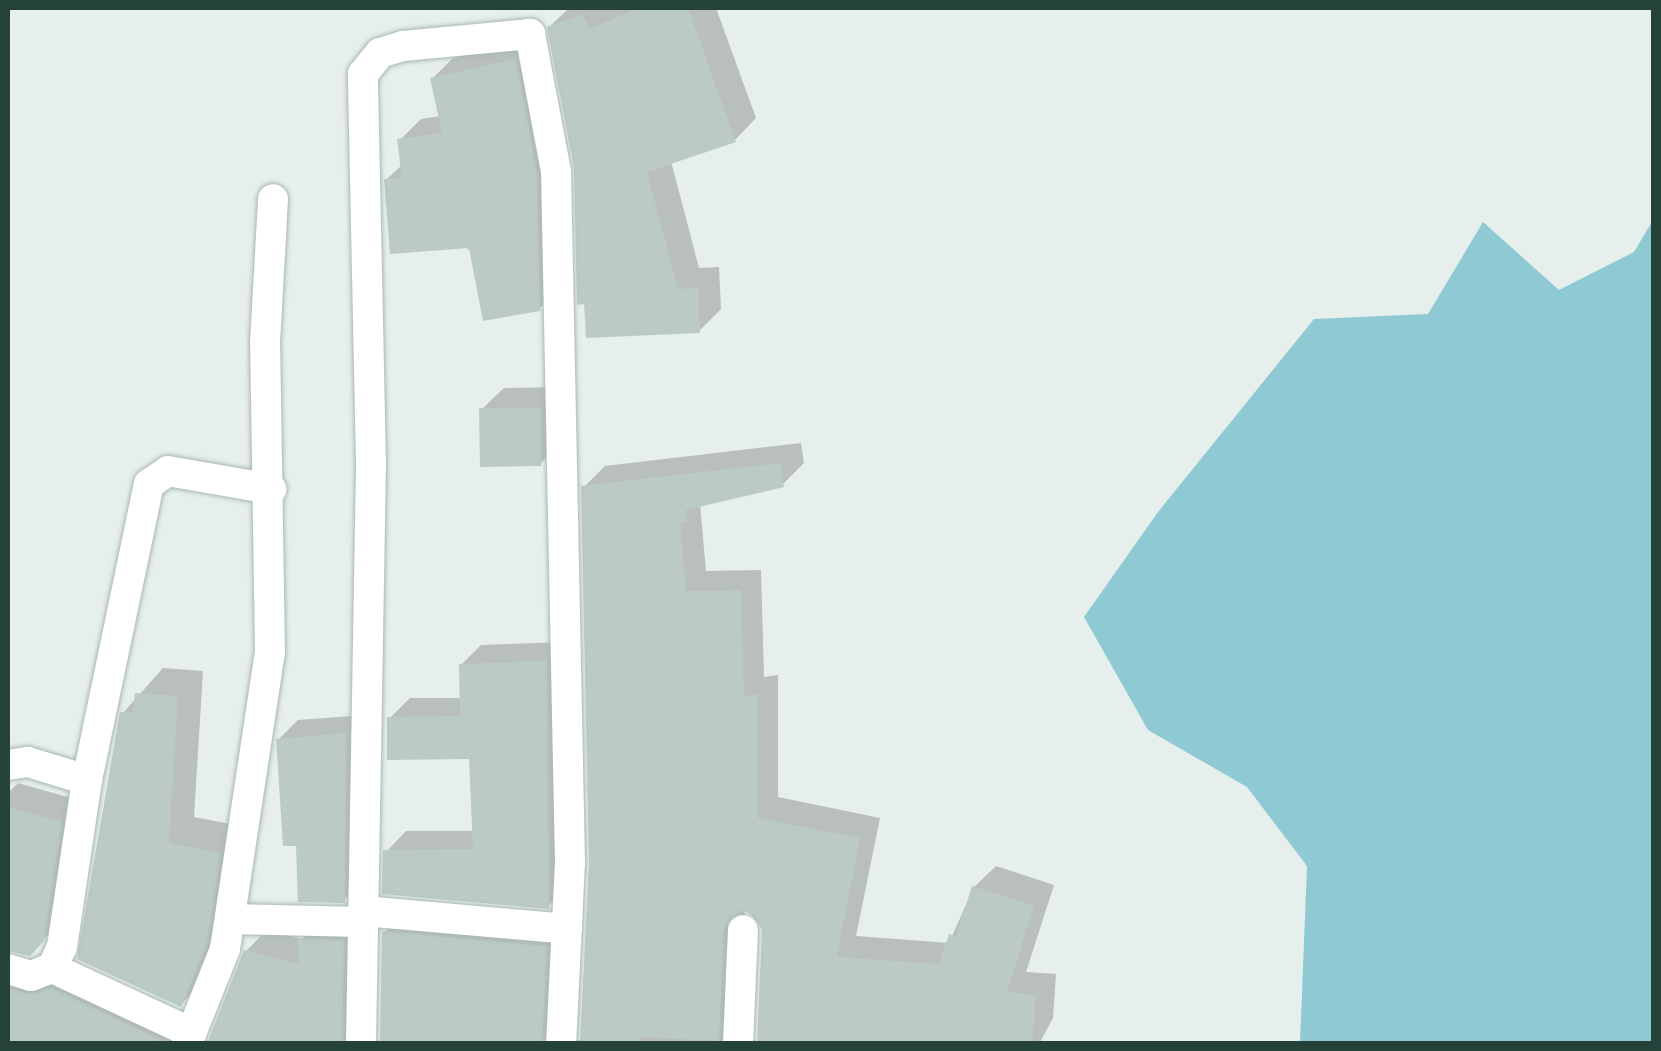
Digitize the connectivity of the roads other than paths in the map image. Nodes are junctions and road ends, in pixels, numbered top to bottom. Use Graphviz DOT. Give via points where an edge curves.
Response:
graph roads {
  1 [pos="526,21"];
  2 [pos="273,198"];
  3 [pos="270,490"];
  4 [pos="8,765"];
  5 [pos="87,780"];
  6 [pos="362,916"];
  7 [pos="230,919"];
  8 [pos="567,929"];
  9 [pos="742,930"];
  10 [pos="52,968"];
  11 [pos="8,969"];
  12 [pos="190,1038"];
  13 [pos="360,1044"];
  14 [pos="561,1044"];
  15 [pos="738,1044"];
  1 -- 6 [label="street" via="380,53 363,74 371,464"];
  1 -- 8 [label="street" via="556,171"];
  2 -- 3 [label="street" via="265,343"];
  3 -- 5 [label="street" via="168,471 149,484"];
  3 -- 7 [label="street" via="270,652"];
  4 -- 5 [label="street" via="28,762"];
  5 -- 10 [label="street" via="62,948"];
  6 -- 7 [label="street"];
  6 -- 8 [label="street"];
  6 -- 13 [label="street"];
  7 -- 12 [label="street"];
  8 -- 14 [label="street"];
  9 -- 15 [label="street"];
  10 -- 11 [label="street" via="31,976"];
  10 -- 12 [label="street"];
}
